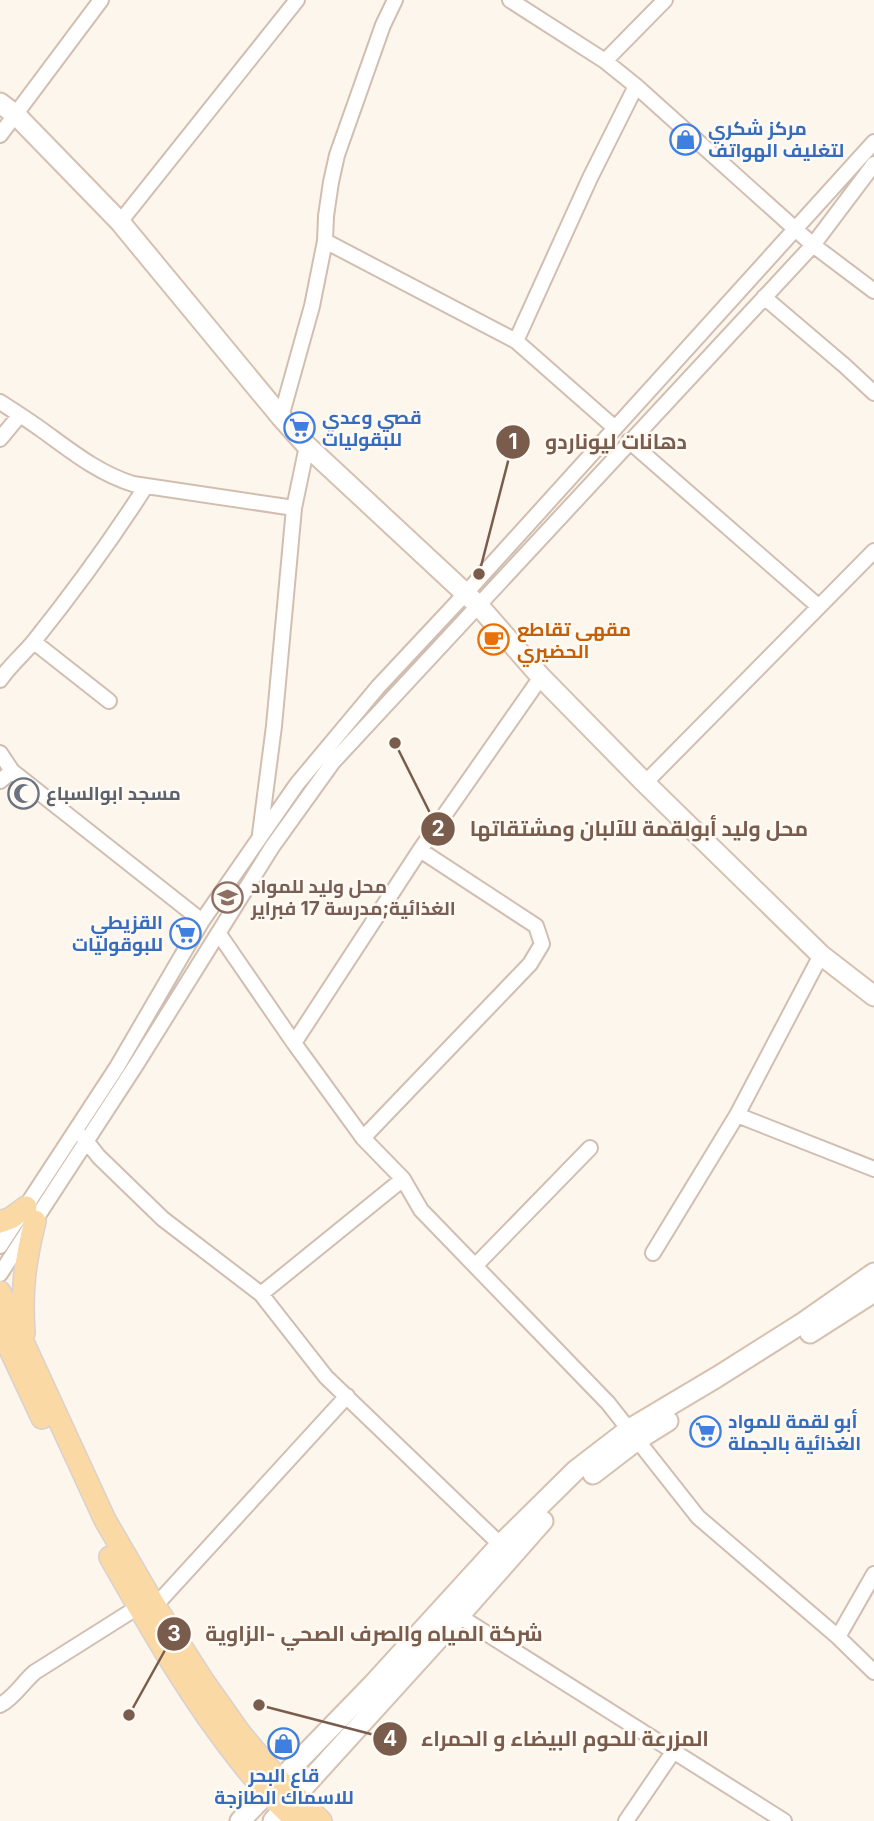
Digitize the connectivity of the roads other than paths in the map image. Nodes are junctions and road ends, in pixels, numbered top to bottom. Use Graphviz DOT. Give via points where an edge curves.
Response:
graph roads {
  1 [pos="101,0"];
  2 [pos="298,0"];
  3 [pos="395,0"];
  4 [pos="510,0"];
  5 [pos="666,0"];
  6 [pos="605,61"];
  7 [pos="636,86"];
  8 [pos="8,109"];
  9 [pos="0,135"];
  10 [pos="874,142"];
  11 [pos="874,164"];
  12 [pos="120,222"];
  13 [pos="796,230"];
  14 [pos="325,241"];
  15 [pos="813,245"];
  16 [pos="874,291"];
  17 [pos="764,297"];
  18 [pos="516,341"];
  19 [pos="874,393"];
  20 [pos="0,402"];
  21 [pos="20,415"];
  22 [pos="281,416"];
  23 [pos="615,428"];
  24 [pos="0,439"];
  25 [pos="629,441"];
  26 [pos="307,446"];
  27 [pos="146,486"];
  28 [pos="294,508"];
  29 [pos="874,551"];
  30 [pos="472,600"];
  31 [pos="818,606"];
  32 [pos="34,642"];
  33 [pos="5,662"];
  34 [pos="541,677"];
  35 [pos="0,680"];
  36 [pos="109,701"];
  37 [pos="0,753"];
  38 [pos="12,771"];
  39 [pos="0,781"];
  40 [pos="645,783"];
  41 [pos="260,839"];
  42 [pos="420,850"];
  43 [pos="202,921"];
  44 [pos="219,934"];
  45 [pos="821,955"];
  46 [pos="874,996"];
  47 [pos="294,1043"];
  48 [pos="737,1115"];
  49 [pos="77,1130"];
  50 [pos="363,1138"];
  51 [pos="86,1142"];
  52 [pos="590,1148"];
  53 [pos="874,1169"];
  54 [pos="403,1179"];
  55 [pos="31,1214"];
  56 [pos="0,1222"];
  57 [pos="0,1246"];
  58 [pos="653,1253"];
  59 [pos="476,1265"];
  60 [pos="874,1273"];
  61 [pos="0,1274"];
  62 [pos="0,1292"];
  63 [pos="874,1292"];
  64 [pos="261,1294"];
  65 [pos="0,1328"];
  66 [pos="24,1342"];
  67 [pos="346,1396"];
  68 [pos="632,1435"];
  69 [pos="506,1550"];
  70 [pos="874,1574"];
  71 [pos="147,1606"];
  72 [pos="459,1616"];
  73 [pos="838,1637"];
  74 [pos="874,1672"];
  75 [pos="0,1705"];
  76 [pos="673,1752"];
  77 [pos="273,1786"];
  78 [pos="287,1812"];
  79 [pos="240,1821"];
  80 [pos="321,1821"];
  81 [pos="626,1821"];
  82 [pos="784,1821"];
  1 -- 8 [label="street"];
  2 -- 12 [label="street"];
  3 -- 14 [label="street" via="337,155"];
  4 -- 6 [label="street"];
  5 -- 6 [label="street"];
  6 -- 7 [label="street"];
  7 -- 13 [label="street"];
  7 -- 18 [label="street"];
  8 -- 9 [label="street"];
  8 -- 12 [label="street"];
  10 -- 13 [label="street"];
  11 -- 15 [label="street"];
  12 -- 22 [label="street"];
  13 -- 15 [label="street"];
  13 -- 23 [label="street"];
  14 -- 18 [label="street"];
  14 -- 22 [label="street" via="313,306"];
  15 -- 16 [label="street"];
  15 -- 17 [label="street"];
  17 -- 19 [label="street"];
  17 -- 25 [label="street"];
  18 -- 23 [label="street"];
  20 -- 21 [label="street"];
  21 -- 24 [label="street"];
  21 -- 27 [label="street" via="104,472"];
  22 -- 26 [label="street"];
  23 -- 30 [label="street"];
  25 -- 30 [label="street"];
  25 -- 31 [label="street"];
  26 -- 28 [label="street"];
  26 -- 30 [label="street"];
  27 -- 28 [label="street"];
  27 -- 32 [label="street"];
  28 -- 41 [label="street"];
  29 -- 31 [label="street"];
  30 -- 34 [label="street"];
  30 -- 41 [label="street" via="377,687 297,784"];
  30 -- 44 [label="street" via="333,762 272,847"];
  31 -- 40 [label="street"];
  32 -- 33 [label="street"];
  32 -- 36 [label="street"];
  33 -- 35 [label="street"];
  34 -- 40 [label="street"];
  34 -- 42 [label="street"];
  37 -- 38 [label="street"];
  38 -- 39 [label="street"];
  38 -- 43 [label="street"];
  40 -- 45 [label="street"];
  41 -- 43 [label="street"];
  42 -- 47 [label="street"];
  42 -- 50 [label="street" via="536,926 542,944 530,964"];
  43 -- 49 [label="street"];
  44 -- 47 [label="street"];
  44 -- 51 [label="street"];
  45 -- 46 [label="street"];
  45 -- 48 [label="street"];
  47 -- 50 [label="street"];
  48 -- 53 [label="street"];
  48 -- 58 [label="street"];
  49 -- 51 [label="street"];
  49 -- 55 [label="street"];
  50 -- 54 [label="street"];
  51 -- 55 [label="street"];
  51 -- 64 [label="street" via="163,1219"];
  52 -- 59 [label="street"];
  54 -- 59 [label="street" via="421,1210"];
  54 -- 64 [label="street"];
  55 -- 56 [label="main road"];
  55 -- 57 [label="street"];
  55 -- 61 [label="street"];
  55 -- 66 [label="main road" via="24,1269"];
  59 -- 68 [label="street" via="608,1403"];
  60 -- 68 [label="street"];
  62 -- 66 [label="main road"];
  63 -- 68 [label="street"];
  64 -- 67 [label="street"];
  65 -- 71 [label="main road" via="95,1529"];
  66 -- 71 [label="main road"];
  67 -- 69 [label="street"];
  67 -- 71 [label="street"];
  68 -- 69 [label="street"];
  68 -- 73 [label="street" via="698,1517"];
  69 -- 72 [label="street"];
  69 -- 77 [label="street"];
  70 -- 73 [label="street"];
  71 -- 75 [label="street" via="35,1672"];
  71 -- 77 [label="main road" via="162,1647 215,1728 242,1764"];
  72 -- 76 [label="street"];
  72 -- 78 [label="street"];
  73 -- 74 [label="street"];
  76 -- 81 [label="street"];
  76 -- 82 [label="street"];
  77 -- 78 [label="main road"];
  77 -- 79 [label="street"];
  78 -- 80 [label="main road"];
}
